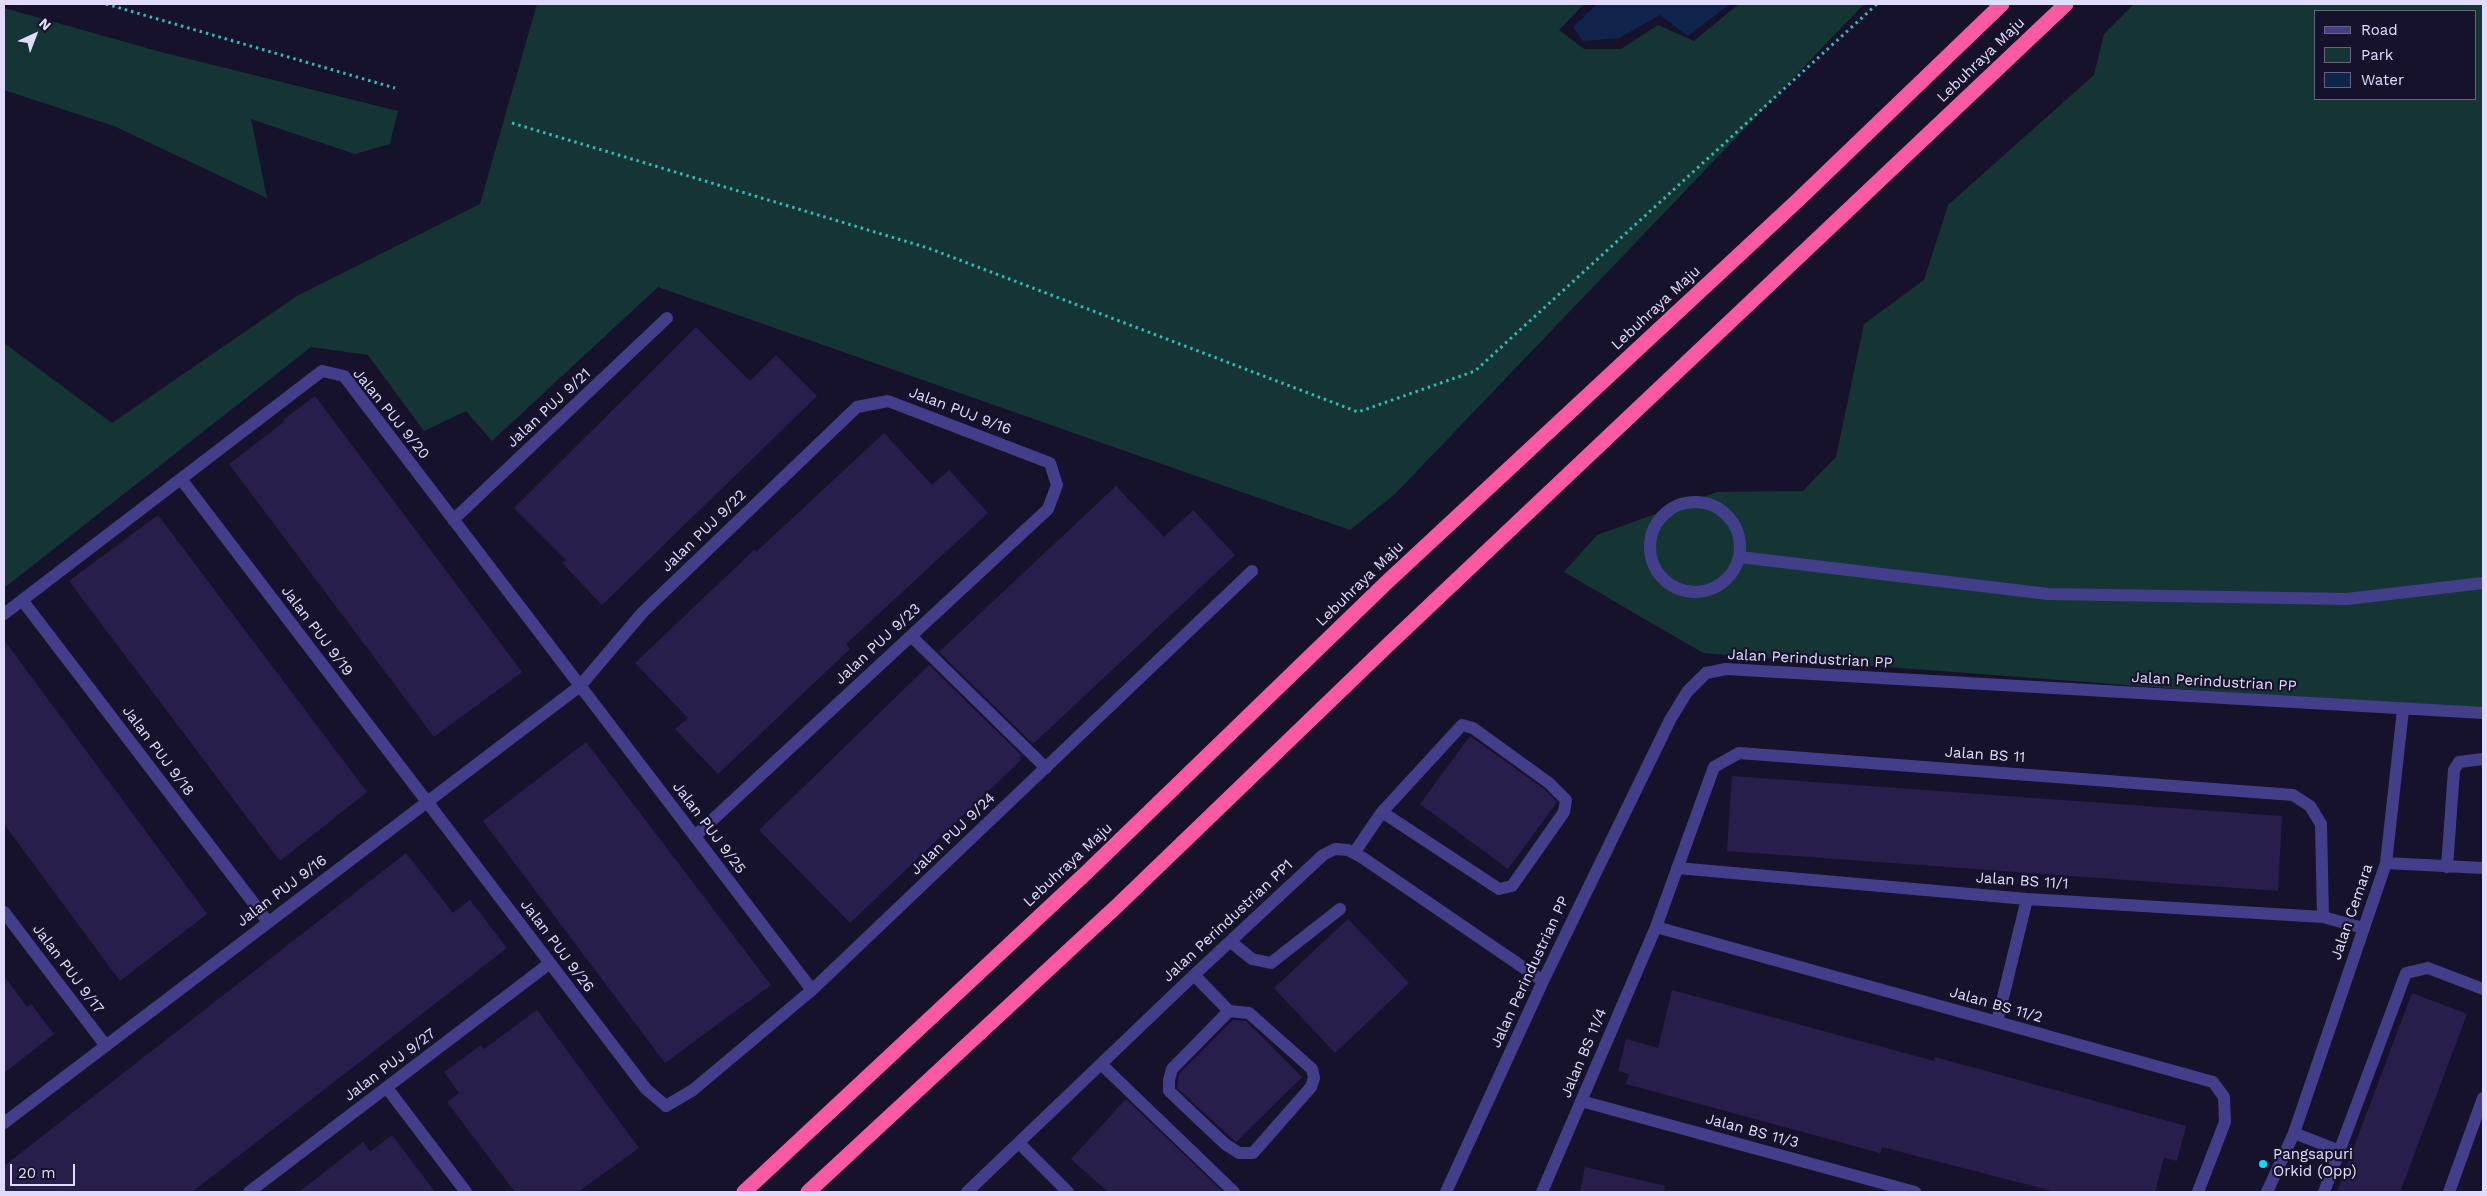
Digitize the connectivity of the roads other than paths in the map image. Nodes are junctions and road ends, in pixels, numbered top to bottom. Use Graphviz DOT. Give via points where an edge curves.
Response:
graph roads {
  1 [pos="2002,4"];
  2 [pos="2066,4"];
  3 [pos="667,318"];
  4 [pos="857,407"];
  5 [pos="1050,463"];
  6 [pos="181,479"];
  7 [pos="453,520"];
  8 [pos="1740,556"];
  9 [pos="1252,572"];
  10 [pos="2483,583"];
  11 [pos="22,600"];
  12 [pos="4,614"];
  13 [pos="910,636"];
  14 [pos="580,686"];
  15 [pos="2403,710"];
  16 [pos="2483,713"];
  17 [pos="2483,759"];
  18 [pos="1046,768"];
  19 [pos="427,802"];
  20 [pos="1382,812"];
  21 [pos="695,836"];
  22 [pos="1354,853"];
  23 [pos="2386,864"];
  24 [pos="2447,867"];
  25 [pos="1678,868"];
  26 [pos="2483,868"];
  27 [pos="2027,899"];
  28 [pos="1340,909"];
  29 [pos="4,912"];
  30 [pos="2323,917"];
  31 [pos="268,922"];
  32 [pos="1656,927"];
  33 [pos="2363,928"];
  34 [pos="1230,942"];
  35 [pos="550,963"];
  36 [pos="1194,975"];
  37 [pos="1543,981"];
  38 [pos="2483,989"];
  39 [pos="812,990"];
  40 [pos="1229,1011"];
  41 [pos="1997,1022"];
  42 [pos="106,1046"];
  43 [pos="1100,1064"];
  44 [pos="387,1088"];
  45 [pos="2483,1098"];
  46 [pos="1581,1101"];
  47 [pos="666,1106"];
  48 [pos="4,1123"];
  49 [pos="2294,1132"];
  50 [pos="1019,1143"];
  51 [pos="2340,1151"];
  52 [pos="249,1192"];
  53 [pos="466,1192"];
  54 [pos="744,1192"];
  55 [pos="808,1192"];
  56 [pos="967,1192"];
  57 [pos="1068,1192"];
  58 [pos="1234,1192"];
  59 [pos="1446,1192"];
  60 [pos="1542,1192"];
  61 [pos="1915,1192"];
  62 [pos="2198,1192"];
  63 [pos="2267,1192"];
  64 [pos="2324,1192"];
  65 [pos="2449,1192"];
  1 -- 54 [label="highway, Lebuhraya Maju"];
  2 -- 55 [label="highway, Lebuhraya Maju" via="1119,904"];
  3 -- 7 [label="street, Jalan PUJ 9/21"];
  4 -- 5 [label="street, Jalan PUJ 9/16" via="888,402"];
  4 -- 14 [label="street, Jalan PUJ 9/22" via="643,612"];
  5 -- 13 [label="street, Jalan PUJ 9/23" via="1057,485 1048,509"];
  6 -- 7 [label="street, Jalan PUJ 9/20" via="322,371 344,376"];
  6 -- 11 [label="street, Jalan PUJ 9/20"];
  6 -- 19 [label="street, Jalan PUJ 9/19"];
  7 -- 14 [label="street, Jalan PUJ 9/20"];
  8 -- 8 [label="street" via="1732,574 1718,586 1700,592 1681,590 1665,580 1654,565 1650,546 1654,528 1665,513 1681,504 1700,502 1718,508 1732,520 1740,538"];
  8 -- 10 [label="street" via="2048,594 2347,599"];
  9 -- 18 [label="street, Jalan PUJ 9/24"];
  11 -- 12 [label="street, Jalan PUJ 9/20"];
  11 -- 31 [label="street, Jalan PUJ 9/18"];
  13 -- 18 [label="street"];
  13 -- 21 [label="street, Jalan PUJ 9/23"];
  14 -- 19 [label="street, Jalan PUJ 9/16"];
  14 -- 21 [label="street, Jalan PUJ 9/25"];
  15 -- 16 [label="street"];
  15 -- 23 [label="street, Jalan Cemara"];
  15 -- 37 [label="street, Jalan Perindustrian PP" via="1726,669 1706,673 1687,692 1670,720"];
  17 -- 24 [label="street" via="2459,762 2454,770"];
  18 -- 39 [label="street, Jalan PUJ 9/24"];
  19 -- 31 [label="street, Jalan PUJ 9/16"];
  19 -- 35 [label="street, Jalan PUJ 9/26"];
  20 -- 20 [label="street" via="1462,725 1473,728 1549,783 1566,800 1564,812 1512,886 1499,889"];
  20 -- 22 [label="street"];
  21 -- 39 [label="street, Jalan PUJ 9/25"];
  22 -- 34 [label="street, Jalan Perindustrian PP1" via="1335,849 1323,855"];
  22 -- 37 [label="street"];
  23 -- 24 [label="street"];
  23 -- 33 [label="street, Jalan Cemara"];
  24 -- 26 [label="street"];
  25 -- 27 [label="street, Jalan BS 11/1"];
  25 -- 30 [label="street, Jalan BS 11" via="1714,767 1739,753 2293,795 2310,806 2321,824"];
  25 -- 32 [label="street, Jalan BS 11"];
  27 -- 30 [label="street, Jalan BS 11/1"];
  27 -- 41 [label="street"];
  28 -- 34 [label="street" via="1271,963 1252,959"];
  29 -- 42 [label="street, Jalan PUJ 9/17"];
  30 -- 33 [label="street, Jalan BS 11/1"];
  31 -- 42 [label="street, Jalan PUJ 9/16"];
  32 -- 41 [label="street, Jalan BS 11/2"];
  32 -- 46 [label="street, Jalan BS 11/4"];
  33 -- 49 [label="street, Jalan Cemara"];
  34 -- 36 [label="street, Jalan Perindustrian PP1"];
  35 -- 44 [label="street, Jalan PUJ 9/27"];
  35 -- 47 [label="street, Jalan PUJ 9/26" via="646,1089"];
  36 -- 40 [label="street"];
  36 -- 43 [label="street, Jalan Perindustrian PP1"];
  37 -- 59 [label="street, Jalan Perindustrian PP"];
  38 -- 51 [label="street" via="2428,968 2406,973"];
  39 -- 47 [label="street, Jalan PUJ 9/24" via="693,1090"];
  40 -- 40 [label="street" via="1249,1013 1312,1070 1314,1078 1311,1087 1253,1153 1240,1153 1225,1144 1170,1091 1168,1080 1172,1069"];
  41 -- 62 [label="street, Jalan BS 11/2" via="2213,1082 2224,1098 2225,1122"];
  42 -- 48 [label="street, Jalan PUJ 9/16"];
  43 -- 50 [label="street, Jalan Perindustrian PP1"];
  43 -- 58 [label="street"];
  44 -- 52 [label="street, Jalan PUJ 9/27"];
  44 -- 53 [label="street"];
  45 -- 65 [label="street"];
  46 -- 60 [label="street, Jalan BS 11/4"];
  46 -- 61 [label="street, Jalan BS 11/3"];
  49 -- 51 [label="street"];
  49 -- 63 [label="street, Jalan Cemara"];
  50 -- 56 [label="street, Jalan Perindustrian PP1"];
  50 -- 57 [label="street"];
  51 -- 64 [label="street"];
}
